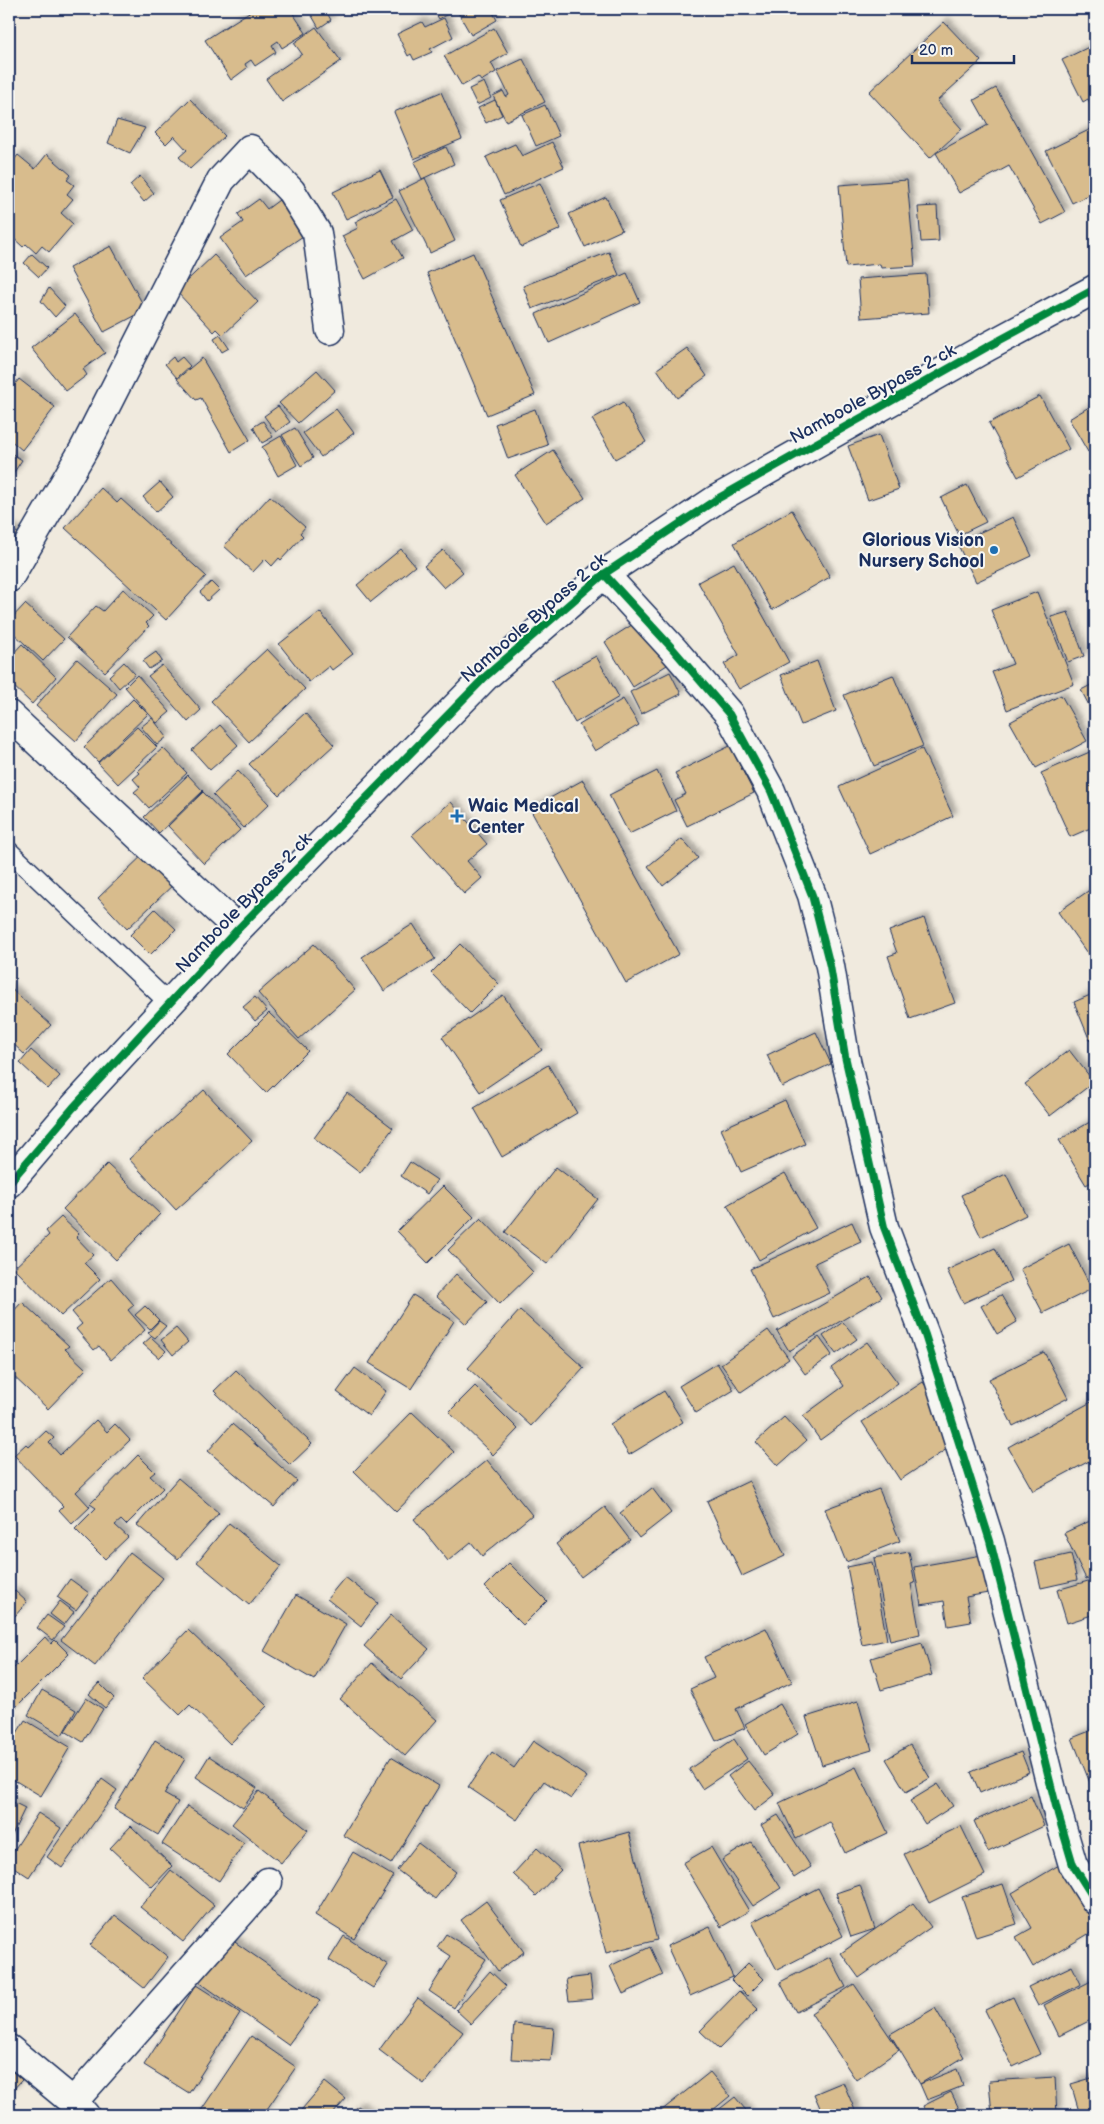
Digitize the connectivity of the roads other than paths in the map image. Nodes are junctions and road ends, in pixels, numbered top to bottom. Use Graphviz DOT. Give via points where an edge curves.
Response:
graph roads {
  1 [pos="1095,289"];
  2 [pos="330,330"];
  3 [pos="604,574"];
  4 [pos="9,578"];
  5 [pos="9,715"];
  6 [pos="9,851"];
  7 [pos="238,929"];
  8 [pos="170,1004"];
  9 [pos="9,1183"];
  10 [pos="268,1882"];
  11 [pos="1095,1900"];
  12 [pos="9,2049"];
  13 [pos="80,2109"];
  1 -- 3 [label="street, Namboole Bypass 2 ck" via="717,499"];
  2 -- 4 [label="street" via="317,233 291,191 250,149 222,180 84,449"];
  3 -- 7 [label="street, Namboole Bypass 2 ck" via="486,676"];
  3 -- 11 [label="street" via="729,714 771,791 812,895 830,966 845,1056 884,1227 925,1335 990,1541 1073,1865"];
  5 -- 7 [label="street"];
  6 -- 8 [label="lane"];
  7 -- 8 [label="street, Namboole Bypass 2 ck"];
  8 -- 9 [label="street, Namboole Bypass 2 ck" via="73,1108"];
  10 -- 13 [label="street"];
  12 -- 13 [label="street"];
}
